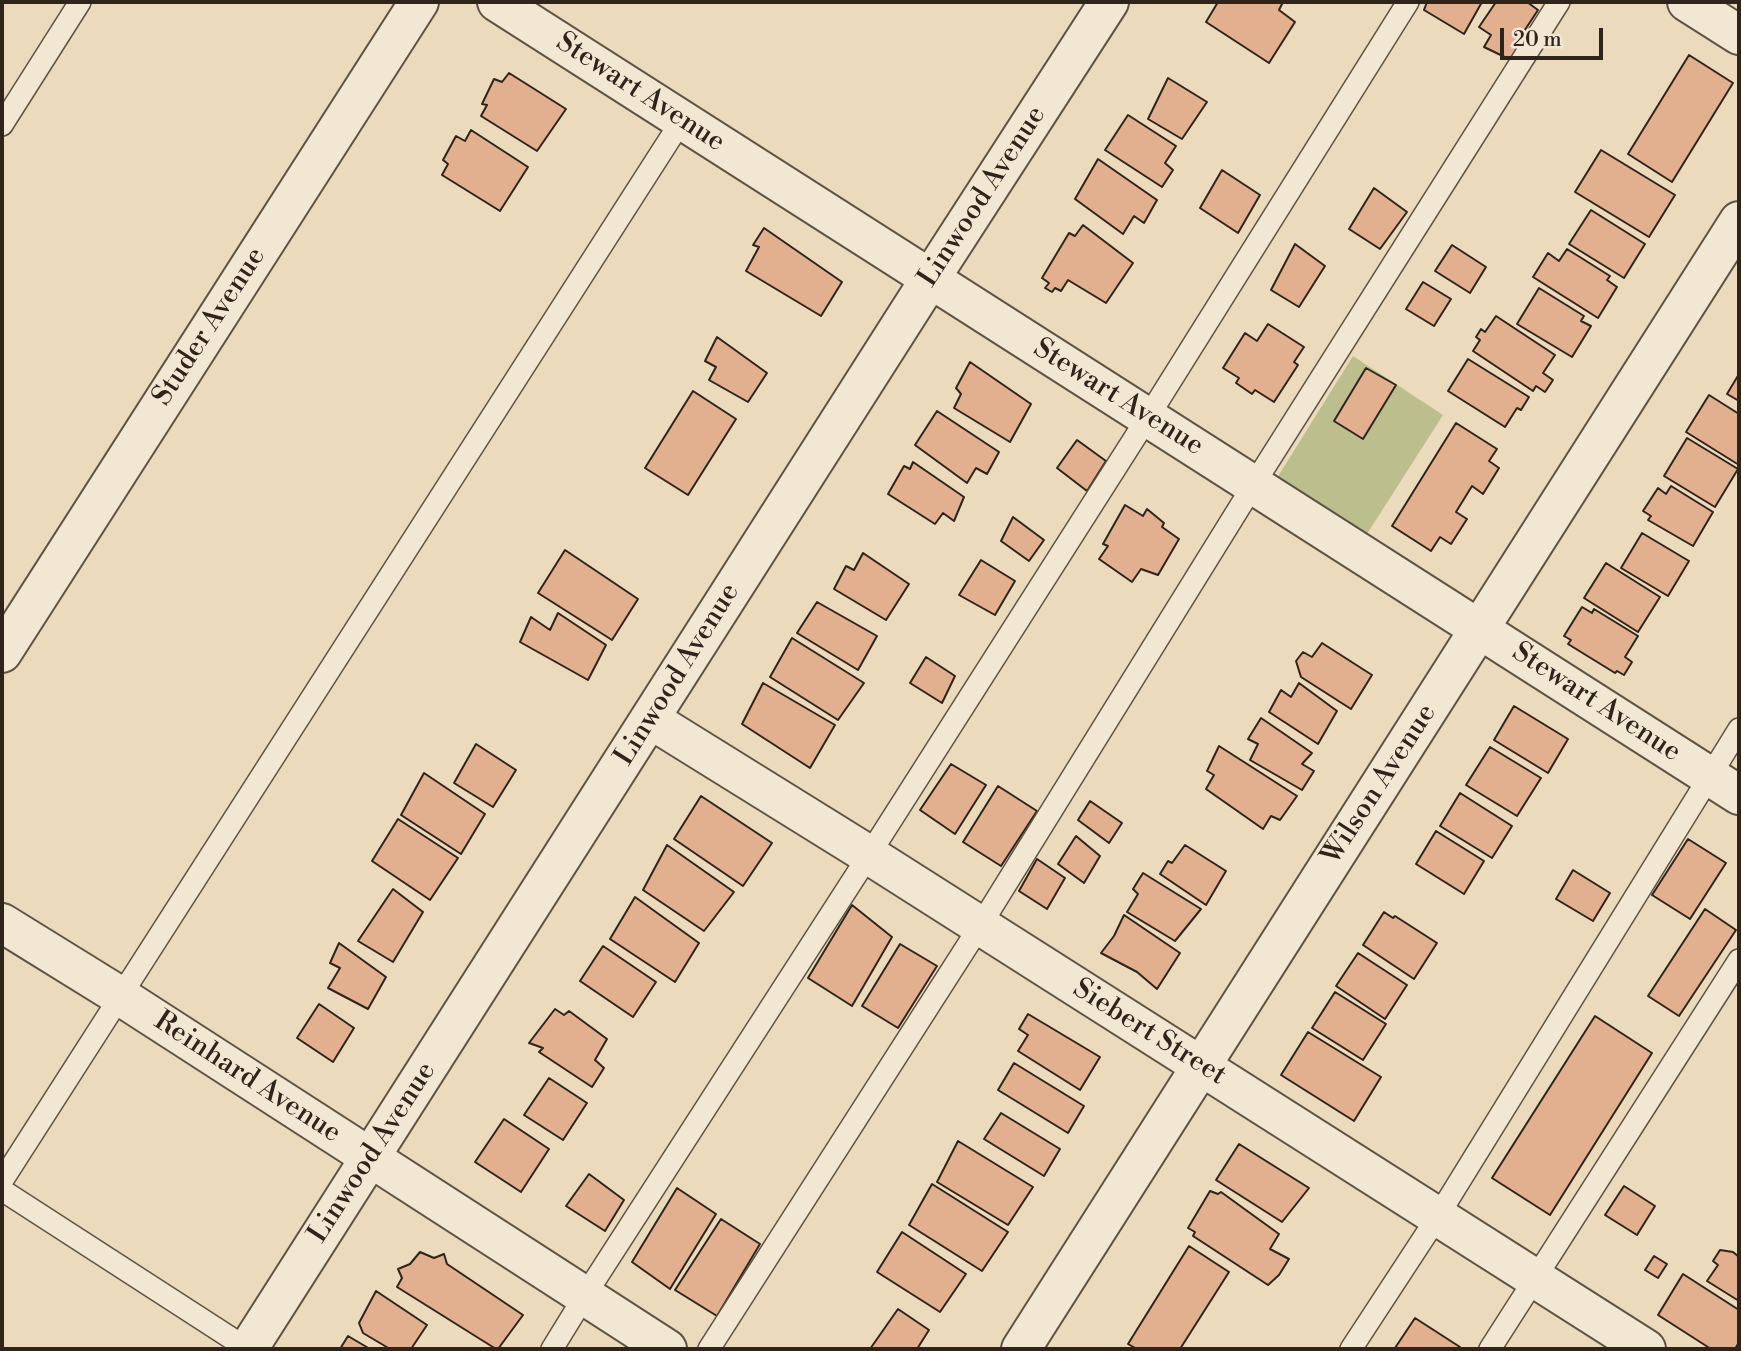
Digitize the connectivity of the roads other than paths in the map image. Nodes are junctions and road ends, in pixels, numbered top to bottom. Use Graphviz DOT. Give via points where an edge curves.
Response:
graph roads {
  1 [pos="80,2"];
  2 [pos="419,2"];
  3 [pos="496,2"];
  4 [pos="1109,2"];
  5 [pos="1408,2"];
  6 [pos="1559,2"];
  7 [pos="1687,2"];
  8 [pos="1739,35"];
  9 [pos="682,120"];
  10 [pos="2,125"];
  11 [pos="1739,221"];
  12 [pos="930,279"];
  13 [pos="1148,417"];
  14 [pos="1254,484"];
  15 [pos="1480,628"];
  16 [pos="2,653"];
  17 [pos="650,719"];
  18 [pos="1739,729"];
  19 [pos="1724,785"];
  20 [pos="869,855"];
  21 [pos="2,923"];
  22 [pos="979,926"];
  23 [pos="1739,960"];
  24 [pos="120,996"];
  25 [pos="1201,1066"];
  26 [pos="370,1157"];
  27 [pos="2,1181"];
  28 [pos="2,1191"];
  29 [pos="1438,1216"];
  30 [pos="1534,1279"];
  31 [pos="584,1297"];
  32 [pos="248,1349"];
  33 [pos="552,1349"];
  34 [pos="667,1349"];
  35 [pos="709,1349"];
  36 [pos="1021,1349"];
  37 [pos="1351,1349"];
  38 [pos="1490,1349"];
  39 [pos="1646,1349"];
  1 -- 10 [label="lane"];
  2 -- 16 [label="street, Studer Avenue"];
  3 -- 9 [label="street, Stewart Avenue"];
  4 -- 12 [label="street, Linwood Avenue"];
  5 -- 13 [label="lane"];
  6 -- 14 [label="lane"];
  7 -- 8 [label="street"];
  9 -- 12 [label="street, Stewart Avenue"];
  9 -- 24 [label="lane"];
  11 -- 15 [label="street, Wilson Avenue"];
  12 -- 13 [label="street, Stewart Avenue"];
  12 -- 17 [label="street, Linwood Avenue"];
  13 -- 14 [label="street, Stewart Avenue"];
  13 -- 20 [label="lane"];
  14 -- 15 [label="street, Stewart Avenue"];
  14 -- 22 [label="lane"];
  15 -- 19 [label="street, Stewart Avenue"];
  15 -- 25 [label="street, Wilson Avenue"];
  17 -- 20 [label="street, Siebert Street"];
  17 -- 26 [label="street, Linwood Avenue"];
  18 -- 19 [label="lane"];
  19 -- 29 [label="lane"];
  20 -- 22 [label="street, Siebert Street"];
  20 -- 31 [label="lane"];
  21 -- 24 [label="street, Reinhard Avenue"];
  22 -- 25 [label="street, Siebert Street"];
  22 -- 35 [label="lane"];
  23 -- 30 [label="lane"];
  24 -- 26 [label="street, Reinhard Avenue"];
  24 -- 27 [label="lane"];
  25 -- 29 [label="street, Siebert Street"];
  25 -- 36 [label="street, Wilson Avenue"];
  26 -- 31 [label="street, Reinhard Avenue"];
  26 -- 32 [label="street, Linwood Avenue"];
  28 -- 32 [label="lane"];
  29 -- 30 [label="street, Siebert Street"];
  29 -- 37 [label="lane"];
  30 -- 38 [label="lane"];
  30 -- 39 [label="street, Siebert Street"];
  31 -- 33 [label="lane"];
  31 -- 34 [label="street, Reinhard Avenue"];
}
